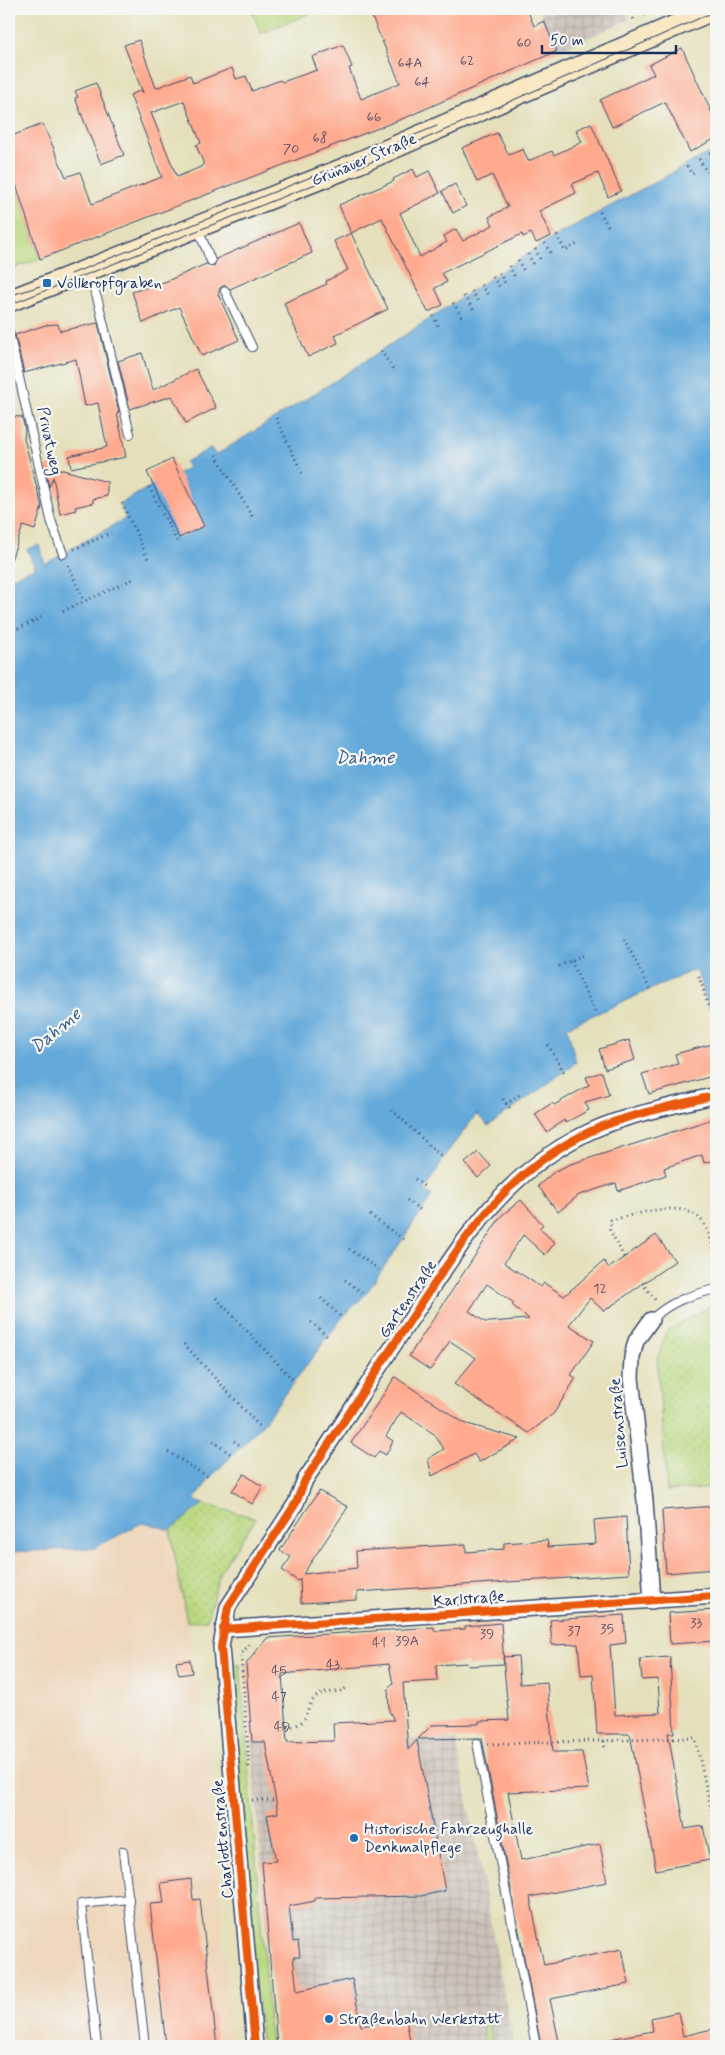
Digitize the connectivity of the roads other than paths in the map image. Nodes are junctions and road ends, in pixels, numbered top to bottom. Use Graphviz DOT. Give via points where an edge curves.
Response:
graph roads {
  1 [pos="714,9"];
  2 [pos="198,227"];
  3 [pos="212,261"];
  4 [pos="87,270"];
  5 [pos="226,291"];
  6 [pos="9,301"];
  7 [pos="9,332"];
  8 [pos="252,347"];
  9 [pos="130,434"];
  10 [pos="63,554"];
  11 [pos="716,1095"];
  12 [pos="716,1289"];
  13 [pos="657,1315"];
  14 [pos="716,1596"];
  15 [pos="652,1601"];
  16 [pos="223,1629"];
  17 [pos="477,1743"];
  18 [pos="123,1851"];
  19 [pos="129,1899"];
  20 [pos="97,2046"];
  21 [pos="145,2046"];
  22 [pos="255,2046"];
  23 [pos="536,2046"];
  1 -- 2 [label="main road, Grünauer Straße" via="344,169"];
  2 -- 3 [label="lane"];
  2 -- 4 [label="main road, Grünauer Straße"];
  4 -- 6 [label="main road, Grünauer Straße"];
  4 -- 9 [label="lane" via="98,301"];
  5 -- 8 [label="lane"];
  7 -- 10 [label="lane, Privatweg" via="51,520"];
  11 -- 16 [label="street, Gartenstraße" via="579,1136 506,1189 474,1226 305,1480 296,1503 228,1607"];
  12 -- 13 [label="lane, Luisenstraße" via="690,1295"];
  13 -- 15 [label="street, Luisenstraße" via="636,1341 631,1378"];
  14 -- 15 [label="street, Karlstraße"];
  15 -- 16 [label="street, Karlstraße"];
  16 -- 22 [label="street, Charlottenstraße" via="221,1647"];
  17 -- 23 [label="lane"];
  18 -- 19 [label="lane"];
  19 -- 20 [label="lane" via="81,1904"];
  19 -- 21 [label="lane"];
}
